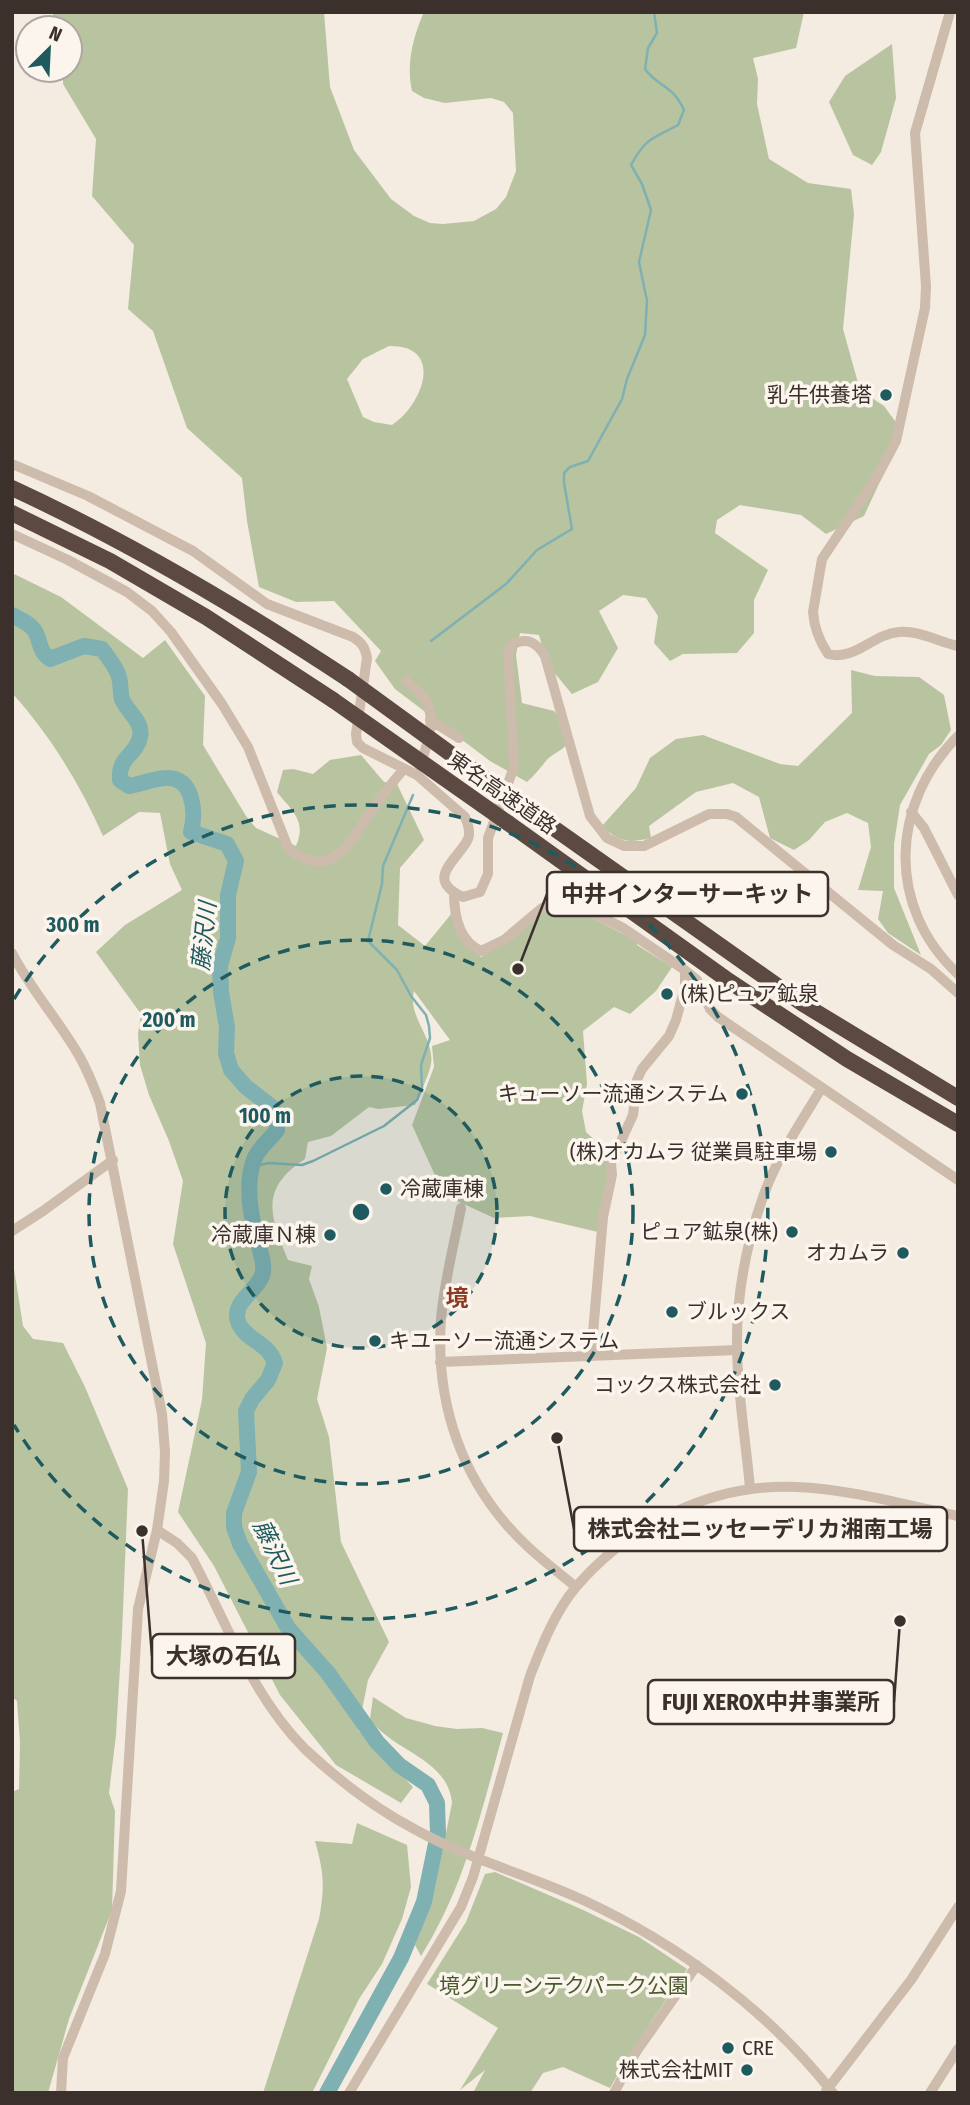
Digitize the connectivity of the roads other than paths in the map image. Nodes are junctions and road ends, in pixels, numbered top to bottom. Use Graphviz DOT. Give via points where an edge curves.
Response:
graph roads {
  1 [pos="950,12"];
  2 [pos="12,464"];
  3 [pos="12,488"];
  4 [pos="12,513"];
  5 [pos="12,534"];
  6 [pos="958,646"];
  7 [pos="406,681"];
  8 [pos="430,720"];
  9 [pos="958,736"];
  10 [pos="459,738"];
  11 [pos="403,770"];
  12 [pos="417,775"];
  13 [pos="911,812"];
  14 [pos="454,893"];
  15 [pos="958,895"];
  16 [pos="12,953"];
  17 [pos="685,971"];
  18 [pos="958,974"];
  19 [pos="958,993"];
  20 [pos="821,1089"];
  21 [pos="958,1098"];
  22 [pos="958,1124"];
  23 [pos="113,1160"];
  24 [pos="958,1180"];
  25 [pos="461,1209"];
  26 [pos="13,1228"];
  27 [pos="737,1350"];
  28 [pos="591,1356"];
  29 [pos="440,1362"];
  30 [pos="750,1488"];
  31 [pos="958,1517"];
  32 [pos="157,1530"];
  33 [pos="576,1587"];
  34 [pos="478,1857"];
  35 [pos="958,1907"];
  36 [pos="697,1965"];
  37 [pos="958,2049"];
  38 [pos="829,2091"];
  39 [pos="61,2093"];
  40 [pos="349,2093"];
  41 [pos="614,2093"];
  42 [pos="930,2093"];
  1 -- 6 [label="street" via="915,132 925,308 896,441 822,558 813,621 828,654 839,657 899,632"];
  2 -- 11 [label="street" via="88,496 193,551 267,604 360,642 367,658 357,742"];
  3 -- 21 [label="highway, 東名高速道路, bridge" via="146,554 240,609 348,679 803,1004"];
  4 -- 22 [label="highway, 東名高速道路, bridge" via="110,561 206,617 332,700 729,981 847,1059"];
  5 -- 11 [label="street" via="127,592 171,632 248,747 289,850 300,858 321,861 342,853"];
  7 -- 8 [label="street" via="426,702"];
  8 -- 10 [label="street"];
  8 -- 12 [label="street"];
  9 -- 13 [label="street" via="924,778"];
  11 -- 12 [label="street"];
  12 -- 14 [label="street" via="469,825 468,839 446,867 446,882"];
  13 -- 15 [label="street"];
  13 -- 18 [label="street" via="906,835 907,883 925,933"];
  14 -- 17 [label="street" via="463,934 481,951 504,940 542,908 565,901 623,929"];
  14 -- 19 [label="street" via="463,897 480,892 488,874 488,838 514,767 508,652 512,645 527,640 545,656 590,816 607,838 624,846 644,846 709,814 736,817"];
  16 -- 23 [label="street" via="86,1068 100,1103"];
  17 -- 20 [label="street" via="697,980 718,1017"];
  17 -- 28 [label="street" via="676,1020 637,1080 633,1115 611,1163"];
  20 -- 24 [label="street"];
  20 -- 27 [label="street" via="763,1196 740,1298"];
  23 -- 26 [label="street"];
  23 -- 32 [label="street" via="162,1414 164,1481"];
  25 -- 29 [label="street" via="441,1318"];
  27 -- 28 [label="street"];
  27 -- 30 [label="street"];
  28 -- 29 [label="street"];
  29 -- 33 [label="street" via="449,1423 467,1467 496,1512 523,1542"];
  30 -- 31 [label="street" via="834,1490"];
  30 -- 33 [label="street" via="663,1517 630,1537"];
  32 -- 34 [label="street" via="192,1558 249,1672 304,1748 364,1798 417,1831"];
  32 -- 39 [label="street" via="138,1609 117,1911 105,1954 63,2058"];
  33 -- 34 [label="street" via="542,1645 530,1676"];
  34 -- 36 [label="street" via="582,1900"];
  34 -- 40 [label="street" via="447,1933"];
  35 -- 38 [label="street"];
  36 -- 38 [label="street" via="774,2029"];
  36 -- 41 [label="street" via="636,2052"];
  37 -- 42 [label="street"];
}
